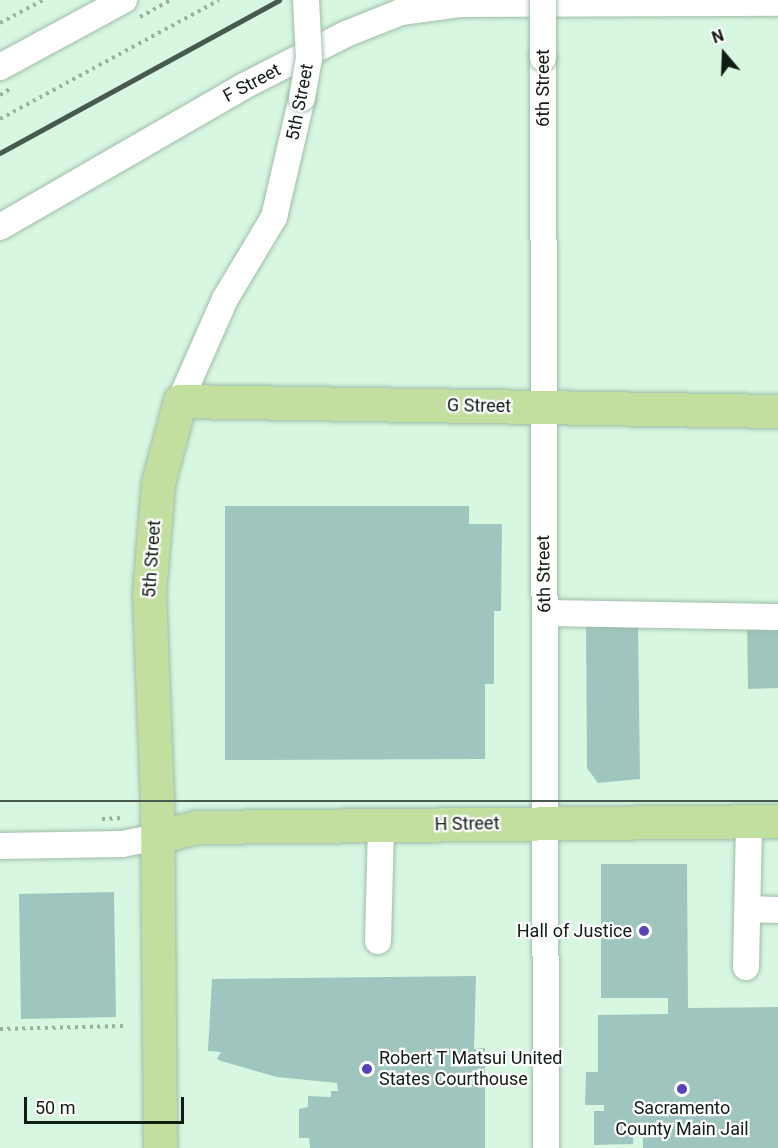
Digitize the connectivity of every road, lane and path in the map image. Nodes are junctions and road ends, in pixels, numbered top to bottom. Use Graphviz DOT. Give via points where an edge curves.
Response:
graph roads {
  1 [pos="43,0"];
  2 [pos="124,0"];
  3 [pos="219,0"];
  4 [pos="306,0"];
  5 [pos="543,0"];
  6 [pos="749,1"];
  7 [pos="778,3"];
  8 [pos="0,23"];
  9 [pos="0,67"];
  10 [pos="0,120"];
  11 [pos="0,227"];
  12 [pos="180,401"];
  13 [pos="542,407"];
  14 [pos="778,411"];
  15 [pos="545,613"];
  16 [pos="778,617"];
  17 [pos="764,821"];
  18 [pos="544,823"];
  19 [pos="381,825"];
  20 [pos="157,837"];
  21 [pos="0,846"];
  22 [pos="748,909"];
  23 [pos="778,910"];
  24 [pos="378,942"];
  25 [pos="746,967"];
  26 [pos="124,1026"];
  27 [pos="0,1029"];
  28 [pos="160,1148"];
  29 [pos="546,1148"];
  1 -- 8 [label="path"];
  2 -- 9 [label="street"];
  3 -- 10 [label="path"];
  4 -- 12 [label="street, 5th Street, bridge" via="309,60 274,217 225,299"];
  5 -- 13 [label="street, 6th Street, bridge"];
  6 -- 7 [label="street, F Street"];
  6 -- 11 [label="street, F Street" via="460,4 401,12 346,33 242,87"];
  12 -- 13 [label="main road, G Street"];
  12 -- 20 [label="main road, 5th Street" via="158,483 148,593"];
  13 -- 14 [label="main road, G Street"];
  13 -- 15 [label="street, 6th Street"];
  15 -- 16 [label="street"];
  15 -- 18 [label="street, 6th Street"];
  17 -- 18 [label="main road, H Street"];
  17 -- 22 [label="street"];
  18 -- 19 [label="main road, H Street"];
  18 -- 29 [label="street, 6th Street"];
  19 -- 20 [label="main road, H Street" via="197,827"];
  19 -- 24 [label="street"];
  20 -- 21 [label="street" via="122,844"];
  20 -- 28 [label="main road, 5th Street"];
  22 -- 23 [label="street"];
  22 -- 25 [label="street"];
  26 -- 27 [label="path"];
}
